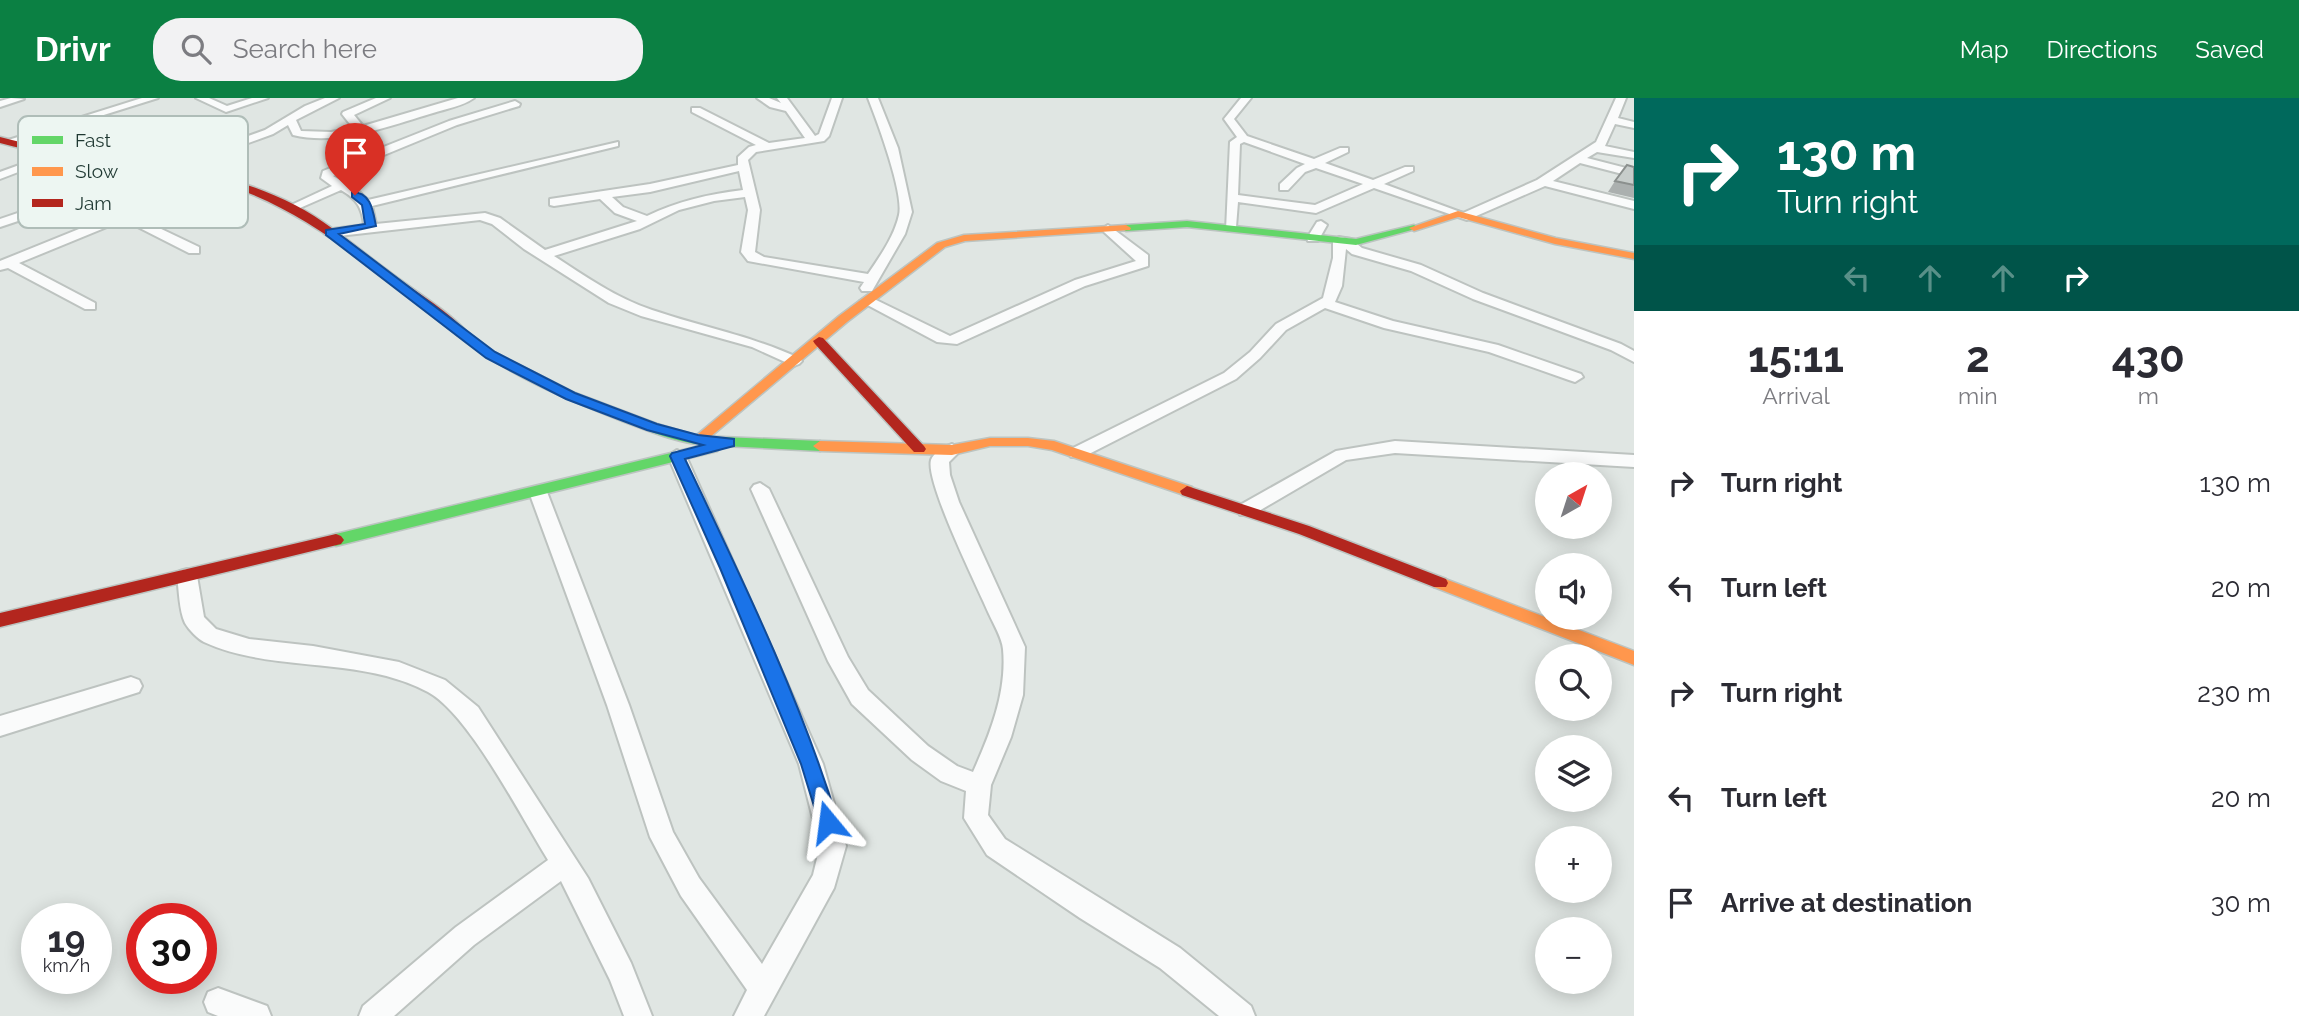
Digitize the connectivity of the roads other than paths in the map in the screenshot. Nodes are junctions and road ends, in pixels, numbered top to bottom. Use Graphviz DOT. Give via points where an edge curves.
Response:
graph roads {
  1 [pos="153,98"];
  2 [pos="201,98"];
  3 [pos="263,98"];
  4 [pos="334,98"];
  5 [pos="385,98"];
  6 [pos="468,98"];
  7 [pos="762,98"];
  8 [pos="837,98"];
  9 [pos="873,98"];
  10 [pos="1246,98"];
  11 [pos="1621,98"];
  12 [pos="19,99"];
  13 [pos="785,103"];
  14 [pos="0,104"];
  15 [pos="246,104"];
  16 [pos="516,104"];
  17 [pos="696,110"];
  18 [pos="266,111"];
  19 [pos="90,116"];
  20 [pos="290,120"];
  21 [pos="1612,120"];
  22 [pos="1634,125"];
  23 [pos="360,129"];
  24 [pos="743,135"];
  25 [pos="1243,138"];
  26 [pos="248,140"];
  27 [pos="813,141"];
  28 [pos="731,143"];
  29 [pos="614,144"];
  30 [pos="766,146"];
  31 [pos="1595,148"];
  32 [pos="1344,150"];
  33 [pos="1634,155"];
  34 [pos="1578,159"];
  35 [pos="1317,163"];
  36 [pos="742,167"];
  37 [pos="18,169"];
  38 [pos="1409,169"];
  39 [pos="1634,174"];
  40 [pos="0,176"];
  41 [pos="1544,182"];
  42 [pos="1376,185"];
  43 [pos="341,186"];
  44 [pos="1284,187"];
  45 [pos="248,188"];
  46 [pos="749,193"];
  47 [pos="603,195"];
  48 [pos="1232,198"];
  49 [pos="554,202"];
  50 [pos="367,204"];
  51 [pos="1634,205"];
  52 [pos="293,207"];
  53 [pos="1463,215"];
  54 [pos="18,217"];
  55 [pos="646,220"];
  56 [pos="0,223"];
  57 [pos="370,226"];
  58 [pos="1230,227"];
  59 [pos="96,228"];
  60 [pos="155,228"];
  61 [pos="1108,229"];
  62 [pos="330,233"];
  63 [pos="1342,242"];
  64 [pos="194,250"];
  65 [pos="542,255"];
  66 [pos="1634,256"];
  67 [pos="5,265"];
  68 [pos="873,279"];
  69 [pos="867,301"];
  70 [pos="1324,303"];
  71 [pos="90,306"];
  72 [pos="843,319"];
  73 [pos="819,341"];
  74 [pos="1634,357"];
  75 [pos="794,360"];
  76 [pos="1575,377"];
  77 [pos="698,440"];
  78 [pos="729,443"];
  79 [pos="919,449"];
  80 [pos="952,450"];
  81 [pos="1077,453"];
  82 [pos="677,456"];
  83 [pos="1634,460"];
  84 [pos="760,489"];
  85 [pos="538,492"];
  86 [pos="1246,510"];
  87 [pos="187,576"];
  88 [pos="1,614"];
  89 [pos="1634,658"];
  90 [pos="131,686"];
  91 [pos="0,726"];
  92 [pos="979,785"];
  93 [pos="564,863"];
  94 [pos="764,990"];
  95 [pos="218,1002"];
  96 [pos="257,1016"];
  97 [pos="373,1016"];
  98 [pos="638,1016"];
  99 [pos="748,1016"];
  100 [pos="1241,1016"];
  1 -- 19 [label="street"];
  2 -- 15 [label="street" via="226,109"];
  3 -- 15 [label="street"];
  4 -- 20 [label="street"];
  5 -- 23 [label="street" via="347,114"];
  6 -- 23 [label="street"];
  7 -- 13 [label="street" via="774,105"];
  8 -- 27 [label="street" via="824,136"];
  9 -- 68 [label="street" via="892,148 906,212"];
  10 -- 25 [label="street" via="1229,119"];
  11 -- 21 [label="street"];
  12 -- 14 [label="street"];
  13 -- 27 [label="street"];
  15 -- 18 [label="street"];
  16 -- 43 [label="street" via="453,123 327,173 327,178"];
  17 -- 24 [label="street"];
  20 -- 23 [label="street" via="296,133 304,137"];
  20 -- 26 [label="street"];
  21 -- 22 [label="street"];
  21 -- 31 [label="street"];
  24 -- 28 [label="street"];
  24 -- 30 [label="street"];
  25 -- 35 [label="street"];
  25 -- 48 [label="street" via="1235,142"];
  27 -- 30 [label="street"];
  29 -- 50 [label="street"];
  30 -- 36 [label="street" via="746,153"];
  31 -- 33 [label="street"];
  31 -- 34 [label="street"];
  32 -- 35 [label="street"];
  34 -- 39 [label="street"];
  34 -- 41 [label="street"];
  35 -- 42 [label="street"];
  35 -- 44 [label="street" via="1301,170"];
  36 -- 46 [label="street"];
  36 -- 47 [label="street"];
  37 -- 40 [label="street"];
  38 -- 42 [label="street"];
  41 -- 51 [label="street"];
  41 -- 53 [label="street"];
  42 -- 48 [label="street" via="1316,209"];
  42 -- 53 [label="street"];
  43 -- 50 [label="street"];
  43 -- 52 [label="street"];
  45 -- 52 [label="street"];
  46 -- 55 [label="street" via="713,197"];
  46 -- 68 [label="street" via="754,210 748,252 753,258"];
  47 -- 49 [label="street"];
  47 -- 55 [label="street" via="619,210"];
  48 -- 58 [label="street"];
  50 -- 57 [label="street"];
  52 -- 62 [label="street"];
  53 -- 63 [label="street" via="1383,237"];
  53 -- 66 [label="street" via="1555,241"];
  54 -- 56 [label="street"];
  55 -- 65 [label="street"];
  57 -- 62 [label="street"];
  57 -- 65 [label="street" via="481,216 496,221"];
  58 -- 61 [label="street"];
  58 -- 63 [label="street" via="1317,232"];
  59 -- 67 [label="street"];
  60 -- 64 [label="street"];
  61 -- 69 [label="street" via="952,240"];
  61 -- 69 [label="street" via="1143,258 1143,263 1080,283 952,341"];
  62 -- 77 [label="street" via="490,355 570,396"];
  63 -- 70 [label="street" via="1335,286"];
  63 -- 74 [label="street"];
  65 -- 75 [label="street" via="614,300"];
  67 -- 71 [label="street"];
  68 -- 72 [label="street"];
  69 -- 72 [label="street"];
  70 -- 76 [label="street" via="1389,325 1493,348"];
  70 -- 81 [label="street" via="1281,327 1230,376"];
  72 -- 73 [label="street"];
  73 -- 75 [label="street"];
  73 -- 79 [label="street"];
  75 -- 77 [label="street"];
  77 -- 78 [label="street"];
  78 -- 79 [label="street"];
  78 -- 82 [label="street"];
  79 -- 80 [label="street"];
  80 -- 81 [label="street" via="975,442 1029,441"];
  80 -- 92 [label="street" via="940,460 941,475 1014,647 1012,695"];
  81 -- 86 [label="street"];
  82 -- 85 [label="street"];
  82 -- 94 [label="street" via="811,764 833,846 825,878"];
  83 -- 86 [label="street" via="1395,447 1359,450 1342,455"];
  84 -- 92 [label="street" via="839,661 860,696 920,753 949,774"];
  85 -- 87 [label="street"];
  85 -- 94 [label="street" via="662,837 690,887"];
  86 -- 89 [label="street"];
  87 -- 88 [label="street"];
  87 -- 93 [label="street" via="194,620 209,635 248,647 399,671 437,686 470,714"];
  90 -- 91 [label="street"];
  92 -- 100 [label="street" via="976,818 996,846 1170,958"];
  93 -- 97 [label="street" via="465,936"];
  93 -- 98 [label="street"];
  94 -- 99 [label="street"];
  95 -- 96 [label="street"];
}
